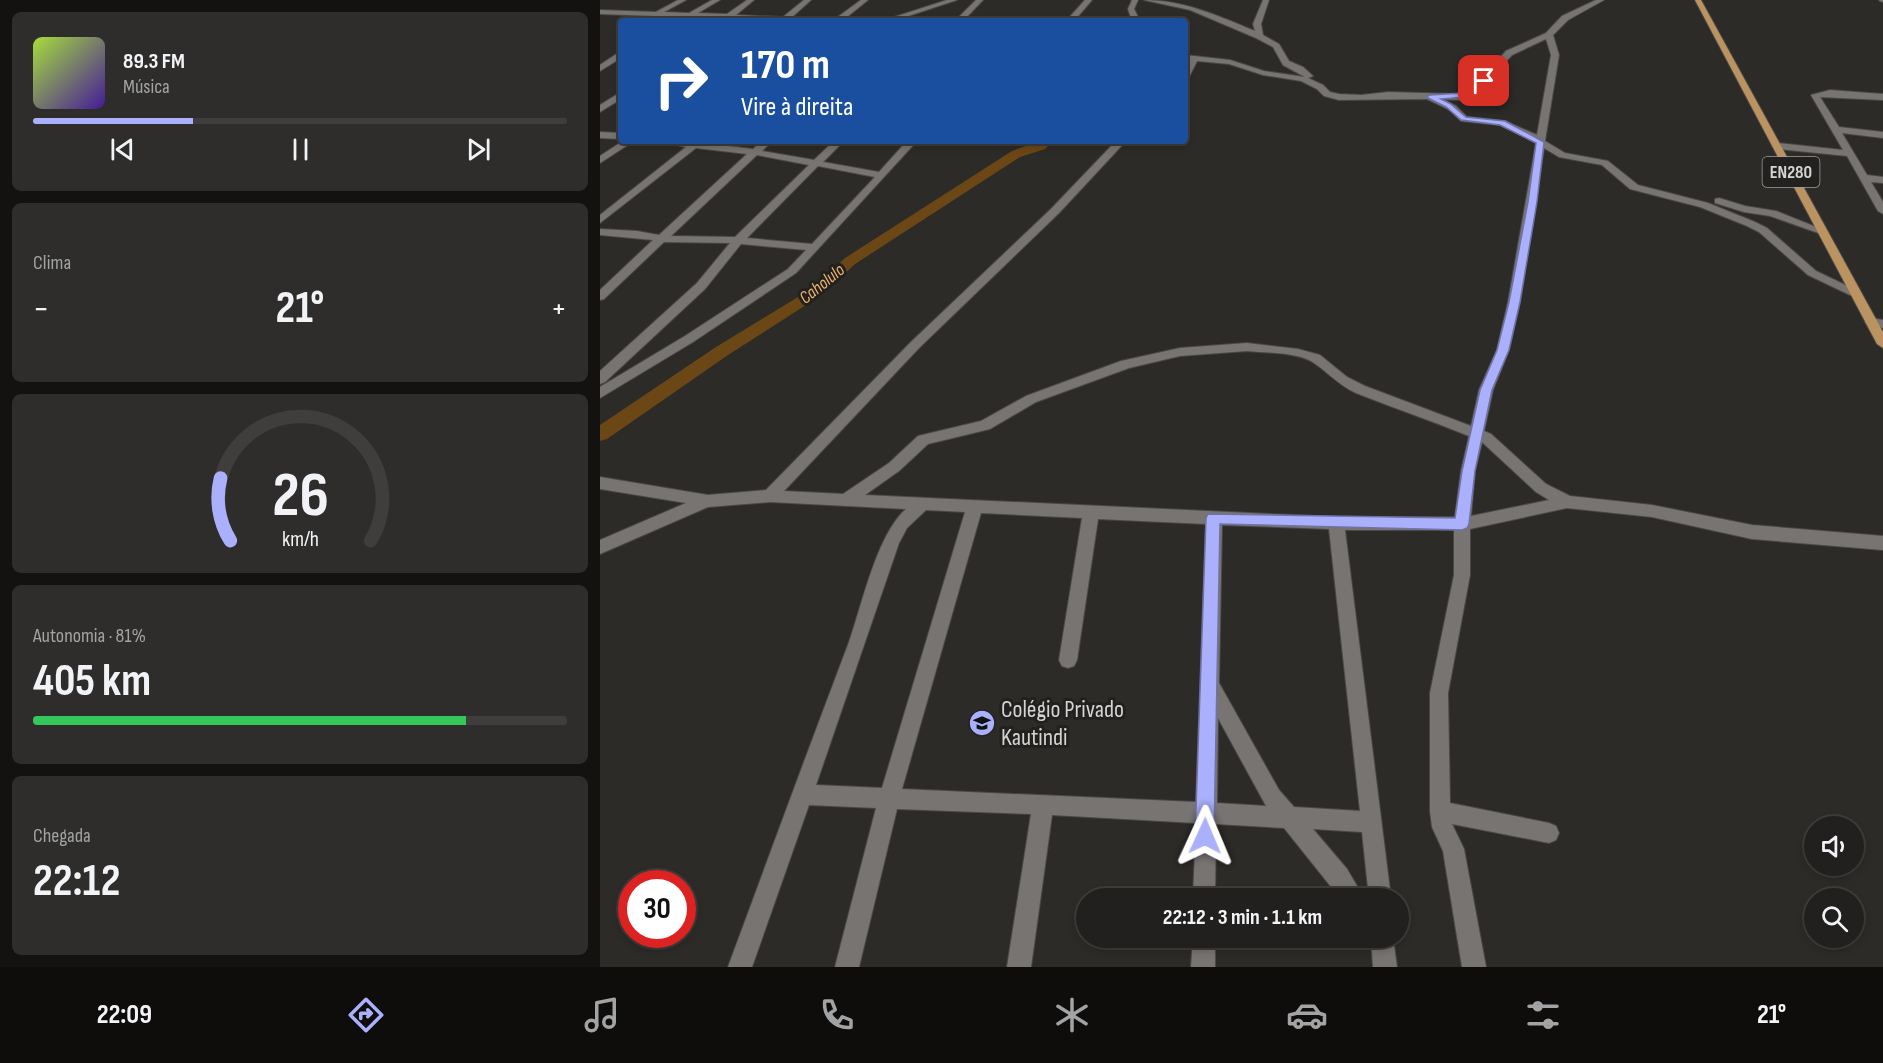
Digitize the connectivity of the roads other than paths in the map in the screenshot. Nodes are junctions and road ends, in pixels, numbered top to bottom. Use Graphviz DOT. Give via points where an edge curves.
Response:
graph roads {
  1 [pos="683,0"];
  2 [pos="717,0"];
  3 [pos="751,0"];
  4 [pos="808,0"];
  5 [pos="865,0"];
  6 [pos="928,0"];
  7 [pos="954,0"];
  8 [pos="980,0"];
  9 [pos="1089,0"];
  10 [pos="1135,0"];
  11 [pos="1147,0"];
  12 [pos="1266,0"];
  13 [pos="1601,0"];
  14 [pos="1698,0"];
  15 [pos="616,4"];
  16 [pos="600,12"];
  17 [pos="656,13"];
  18 [pos="912,14"];
  19 [pos="690,15"];
  20 [pos="686,18"];
  21 [pos="717,18"];
  22 [pos="727,18"];
  23 [pos="786,18"];
  24 [pos="841,18"];
  25 [pos="897,18"];
  26 [pos="907,18"];
  27 [pos="962,18"];
  28 [pos="1073,18"];
  29 [pos="1135,18"];
  30 [pos="1259,36"];
  31 [pos="1549,36"];
  32 [pos="618,57"];
  33 [pos="1189,58"];
  34 [pos="618,66"];
  35 [pos="601,67"];
  36 [pos="1320,87"];
  37 [pos="618,97"];
  38 [pos="1430,97"];
  39 [pos="1883,98"];
  40 [pos="600,109"];
  41 [pos="1837,130"];
  42 [pos="600,135"];
  43 [pos="1883,135"];
  44 [pos="618,136"];
  45 [pos="1540,142"];
  46 [pos="624,144"];
  47 [pos="696,144"];
  48 [pos="703,144"];
  49 [pos="763,144"];
  50 [pos="836,144"];
  51 [pos="909,144"];
  52 [pos="1118,144"];
  53 [pos="1777,146"];
  54 [pos="754,152"];
  55 [pos="1850,154"];
  56 [pos="600,160"];
  57 [pos="816,164"];
  58 [pos="882,175"];
  59 [pos="1865,178"];
  60 [pos="1883,180"];
  61 [pos="1662,196"];
  62 [pos="1883,211"];
  63 [pos="600,220"];
  64 [pos="676,226"];
  65 [pos="1821,231"];
  66 [pos="600,232"];
  67 [pos="637,234"];
  68 [pos="663,239"];
  69 [pos="738,240"];
  70 [pos="815,248"];
  71 [pos="1854,292"];
  72 [pos="600,296"];
  73 [pos="1877,323"];
  74 [pos="1883,344"];
  75 [pos="600,380"];
  76 [pos="600,393"];
  77 [pos="1476,433"];
  78 [pos="600,483"];
  79 [pos="770,496"];
  80 [pos="708,501"];
  81 [pos="845,501"];
  82 [pos="1567,502"];
  83 [pos="923,504"];
  84 [pos="975,506"];
  85 [pos="1090,512"];
  86 [pos="1214,518"];
  87 [pos="1336,523"];
  88 [pos="1462,524"];
  89 [pos="1883,543"];
  90 [pos="600,547"];
  91 [pos="1068,660"];
  92 [pos="1208,681"];
  93 [pos="802,795"];
  94 [pos="889,798"];
  95 [pos="1042,804"];
  96 [pos="1440,811"];
  97 [pos="1205,815"];
  98 [pos="1290,819"];
  99 [pos="1371,822"];
  100 [pos="1549,833"];
  101 [pos="1204,888"];
  102 [pos="1346,888"];
  103 [pos="1379,888"];
  104 [pos="1204,948"];
  105 [pos="740,967"];
  106 [pos="847,967"];
  107 [pos="1019,967"];
  108 [pos="1203,967"];
  109 [pos="1474,967"];
  1 -- 17 [label="street"];
  2 -- 19 [label="street"];
  3 -- 22 [label="street"];
  4 -- 23 [label="street"];
  5 -- 24 [label="street"];
  6 -- 18 [label="street"];
  7 -- 18 [label="street"];
  8 -- 27 [label="street"];
  9 -- 28 [label="street"];
  10 -- 29 [label="street" via="1131,9"];
  11 -- 30 [label="street" via="1192,8"];
  12 -- 30 [label="street" via="1257,24"];
  13 -- 31 [label="street" via="1566,18"];
  14 -- 53 [label="main road, EN280"];
  15 -- 16 [label="street"];
  16 -- 17 [label="street"];
  17 -- 19 [label="street"];
  18 -- 25 [label="street"];
  18 -- 26 [label="street"];
  19 -- 20 [label="street"];
  19 -- 21 [label="street"];
  30 -- 36 [label="street" via="1276,46 1286,63 1304,72"];
  31 -- 38 [label="street" via="1509,53 1468,93"];
  31 -- 45 [label="street" via="1556,55"];
  32 -- 35 [label="street"];
  33 -- 36 [label="street" via="1230,62 1263,73 1303,79"];
  34 -- 35 [label="street"];
  36 -- 38 [label="street" via="1332,96 1349,99 1389,95"];
  37 -- 40 [label="street"];
  38 -- 45 [label="street" via="1449,105 1464,119 1502,123"];
  39 -- 41 [label="street" via="1815,95"];
  41 -- 43 [label="street"];
  41 -- 55 [label="street"];
  42 -- 44 [label="street"];
  45 -- 61 [label="street" via="1568,157 1605,163 1626,182"];
  45 -- 77 [label="street" via="1514,302"];
  46 -- 56 [label="street"];
  47 -- 63 [label="street"];
  48 -- 54 [label="street"];
  49 -- 54 [label="street"];
  50 -- 57 [label="street"];
  51 -- 58 [label="street"];
  52 -- 79 [label="street" via="1055,211 899,361"];
  53 -- 55 [label="street"];
  53 -- 65 [label="main road, EN280"];
  54 -- 57 [label="street"];
  54 -- 64 [label="street"];
  55 -- 59 [label="street"];
  57 -- 58 [label="street"];
  57 -- 69 [label="street"];
  58 -- 70 [label="street"];
  59 -- 60 [label="street"];
  59 -- 62 [label="street"];
  61 -- 65 [label="street" via="1721,202 1772,213"];
  61 -- 71 [label="street" via="1704,205 1758,227 1812,273"];
  64 -- 67 [label="street"];
  64 -- 68 [label="street"];
  65 -- 71 [label="main road, EN280"];
  66 -- 67 [label="street"];
  67 -- 68 [label="street"];
  68 -- 69 [label="street"];
  68 -- 72 [label="street"];
  69 -- 70 [label="street"];
  69 -- 75 [label="street" via="701,286"];
  70 -- 76 [label="street" via="792,271 762,292"];
  71 -- 73 [label="main road, EN280"];
  73 -- 74 [label="main road, EN280"];
  77 -- 81 [label="street" via="1360,389 1315,358 1247,346 1180,352 1126,364 1031,399 985,425 923,440 894,467"];
  77 -- 82 [label="street" via="1494,443 1541,488"];
  77 -- 88 [label="street"];
  78 -- 80 [label="street"];
  79 -- 80 [label="street"];
  79 -- 81 [label="street"];
  80 -- 90 [label="street"];
  81 -- 83 [label="street"];
  82 -- 88 [label="street"];
  82 -- 89 [label="street" via="1652,511 1752,532"];
  83 -- 84 [label="street"];
  83 -- 93 [label="street" via="902,523 891,542"];
  84 -- 85 [label="street"];
  84 -- 94 [label="street"];
  85 -- 86 [label="street"];
  85 -- 91 [label="street"];
  86 -- 87 [label="street"];
  86 -- 92 [label="street"];
  87 -- 88 [label="street"];
  87 -- 99 [label="street"];
  88 -- 96 [label="street" via="1462,575 1439,693"];
  92 -- 97 [label="street"];
  92 -- 98 [label="street" via="1272,797"];
  93 -- 94 [label="street"];
  93 -- 105 [label="street"];
  94 -- 95 [label="street"];
  94 -- 106 [label="street"];
  95 -- 97 [label="street"];
  95 -- 107 [label="street"];
  96 -- 100 [label="street"];
  96 -- 109 [label="street" via="1453,849"];
  97 -- 98 [label="street"];
  97 -- 101 [label="street"];
  98 -- 99 [label="street"];
  98 -- 102 [label="street"];
  99 -- 103 [label="street"];
  104 -- 108 [label="street"];
}
